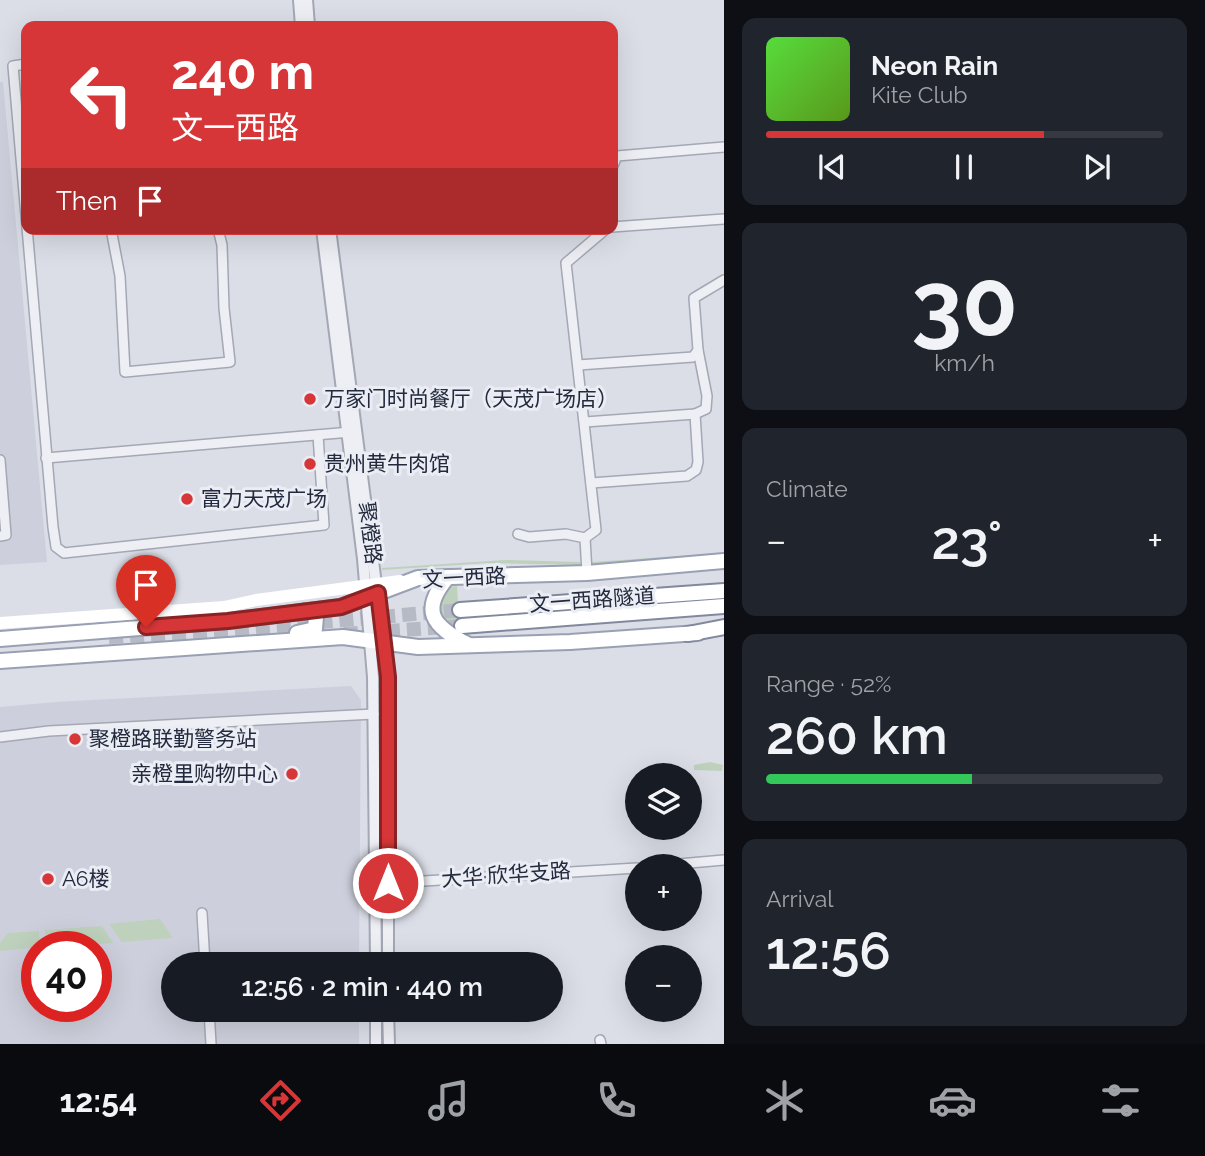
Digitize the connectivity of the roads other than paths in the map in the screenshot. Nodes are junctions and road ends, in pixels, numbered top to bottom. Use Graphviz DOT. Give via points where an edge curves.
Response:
graph roads {
  1 [pos="299,0"];
  2 [pos="307,0"];
  3 [pos="301,21"];
  4 [pos="309,21"];
  5 [pos="21,65"];
  6 [pos="0,66"];
  7 [pos="13,66"];
  8 [pos="21,143"];
  9 [pos="724,147"];
  10 [pos="618,156"];
  11 [pos="724,219"];
  12 [pos="618,227"];
  13 [pos="29,235"];
  14 [pos="112,235"];
  15 [pos="220,235"];
  16 [pos="323,235"];
  17 [pos="331,235"];
  18 [pos="599,235"];
  19 [pos="724,280"];
  20 [pos="698,350"];
  21 [pos="578,365"];
  22 [pos="695,414"];
  23 [pos="585,422"];
  24 [pos="352,432"];
  25 [pos="318,435"];
  26 [pos="47,458"];
  27 [pos="0,460"];
  28 [pos="591,483"];
  29 [pos="518,534"];
  30 [pos="0,536"];
  31 [pos="585,538"];
  32 [pos="724,561"];
  33 [pos="587,573"];
  34 [pos="448,577"];
  35 [pos="372,590"];
  36 [pos="724,591"];
  37 [pos="724,606"];
  38 [pos="460,610"];
  39 [pos="305,611"];
  40 [pos="0,623"];
  41 [pos="462,626"];
  42 [pos="724,629"];
  43 [pos="0,639"];
  44 [pos="377,642"];
  45 [pos="469,645"];
  46 [pos="224,646"];
  47 [pos="0,661"];
  48 [pos="374,714"];
  49 [pos="0,737"];
  50 [pos="724,860"];
  51 [pos="702,862"];
  52 [pos="625,869"];
  53 [pos="388,883"];
  54 [pos="375,884"];
  55 [pos="202,913"];
  56 [pos="204,952"];
  57 [pos="376,952"];
  58 [pos="388,952"];
  59 [pos="210,1022"];
  60 [pos="376,1022"];
  61 [pos="388,1022"];
  62 [pos="211,1044"];
  63 [pos="376,1044"];
  64 [pos="389,1044"];
  1 -- 3 [label="street"];
  2 -- 4 [label="street"];
  5 -- 7 [label="street"];
  6 -- 7 [label="street"];
  7 -- 8 [label="street"];
  9 -- 10 [label="street"];
  11 -- 12 [label="street"];
  13 -- 26 [label="street"];
  14 -- 15 [label="street" via="120,276 125,372 230,362"];
  16 -- 24 [label="street, 聚橙路"];
  17 -- 24 [label="street, 聚橙路"];
  18 -- 21 [label="street" via="566,263"];
  19 -- 20 [label="street" via="694,298"];
  20 -- 21 [label="street" via="692,357"];
  20 -- 22 [label="street" via="707,396 706,409"];
  21 -- 23 [label="street"];
  22 -- 23 [label="street"];
  22 -- 28 [label="street" via="696,471 687,476"];
  23 -- 28 [label="street"];
  24 -- 25 [label="street"];
  24 -- 35 [label="street, 聚橙路"];
  25 -- 26 [label="street"];
  25 -- 26 [label="street" via="324,524 64,553 57,547 53,527"];
  27 -- 30 [label="street" via="5,535"];
  28 -- 31 [label="street" via="596,530"];
  29 -- 31 [label="street"];
  31 -- 33 [label="street"];
  32 -- 33 [label="main road, 文一西路"];
  33 -- 34 [label="main road, 文一西路"];
  34 -- 35 [label="main road, 文一西路" via="418,578"];
  34 -- 45 [label="main road" via="434,597 433,616 445,633"];
  35 -- 39 [label="main road, 文一西路" via="341,607"];
  35 -- 40 [label="main road" via="224,607"];
  35 -- 44 [label="street, 聚橙路"];
  36 -- 38 [label="main road, 文一西路隧道"];
  37 -- 41 [label="main road, 文一西路隧道"];
  39 -- 43 [label="main road, 文一西路"];
  39 -- 46 [label="main road" via="316,616 315,629 310,632 257,637"];
  42 -- 45 [label="main road" via="609,640"];
  44 -- 45 [label="main road" via="418,647"];
  44 -- 46 [label="main road" via="344,637"];
  44 -- 48 [label="street, 聚橙路"];
  44 -- 53 [label="street, 聚橙路" via="388,677"];
  46 -- 47 [label="main road"];
  48 -- 49 [label="street"];
  48 -- 54 [label="street, 聚橙路"];
  50 -- 51 [label="street"];
  52 -- 53 [label="street, 大华·欣华支路"];
  53 -- 54 [label="street, 大华·欣华支路"];
  53 -- 58 [label="street, 聚橙路"];
  54 -- 57 [label="street, 聚橙路"];
  55 -- 56 [label="street"];
  59 -- 62 [label="street"];
  60 -- 63 [label="street"];
  61 -- 64 [label="street"];
}
